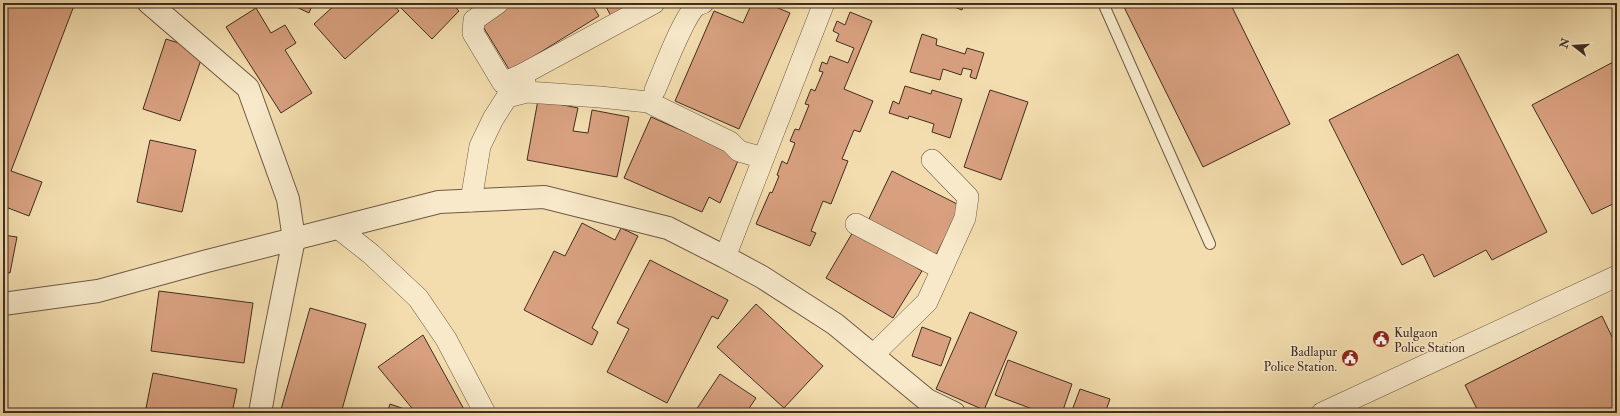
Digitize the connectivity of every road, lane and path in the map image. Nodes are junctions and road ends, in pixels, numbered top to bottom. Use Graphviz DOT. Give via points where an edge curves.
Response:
graph roads {
  1 [pos="149,3"];
  2 [pos="498,3"];
  3 [pos="654,3"];
  4 [pos="703,3"];
  5 [pos="824,3"];
  6 [pos="1103,3"];
  7 [pos="525,83"];
  8 [pos="656,90"];
  9 [pos="765,153"];
  10 [pos="932,160"];
  11 [pos="471,201"];
  12 [pos="856,224"];
  13 [pos="338,228"];
  14 [pos="294,239"];
  15 [pos="1210,244"];
  16 [pos="725,257"];
  17 [pos="942,269"];
  18 [pos="1617,276"];
  19 [pos="3,304"];
  20 [pos="873,355"];
  21 [pos="260,413"];
  22 [pos="485,413"];
  23 [pos="954,413"];
  24 [pos="1322,413"];
  1 -- 14 [label="street" via="248,88 288,199"];
  2 -- 7 [label="street" via="474,20 473,33 503,83"];
  3 -- 7 [label="street"];
  4 -- 8 [label="street" via="697,5 672,48"];
  5 -- 9 [label="street"];
  6 -- 15 [label="lane"];
  7 -- 9 [label="street" via="600,97 648,102 730,142 742,140"];
  7 -- 11 [label="street" via="507,97 480,146"];
  9 -- 16 [label="street"];
  10 -- 17 [label="street" via="968,197 965,218"];
  11 -- 13 [label="street" via="439,202"];
  11 -- 16 [label="street" via="544,197 668,228"];
  12 -- 17 [label="street"];
  13 -- 14 [label="street"];
  13 -- 22 [label="street" via="371,254 418,298 446,339"];
  14 -- 19 [label="street" via="98,291"];
  14 -- 21 [label="street"];
  16 -- 20 [label="street" via="835,324"];
  17 -- 20 [label="street" via="926,302"];
  18 -- 24 [label="street"];
  20 -- 23 [label="street" via="927,400"];
}
